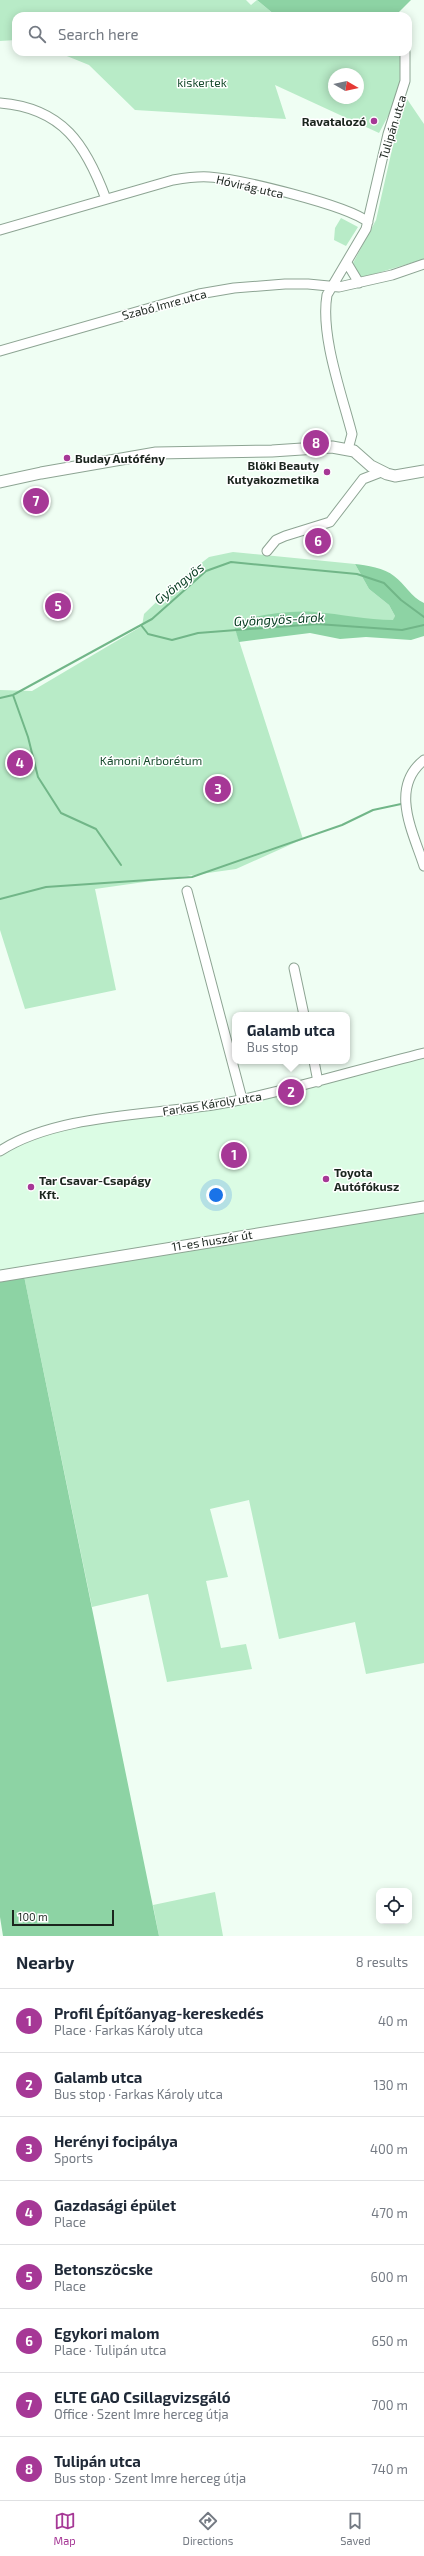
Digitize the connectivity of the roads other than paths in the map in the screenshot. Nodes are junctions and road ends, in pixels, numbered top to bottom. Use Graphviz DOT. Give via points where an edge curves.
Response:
graph roads {
  1 [pos="405,56"];
  2 [pos="0,103"];
  3 [pos="106,199"];
  4 [pos="368,222"];
  5 [pos="0,230"];
  6 [pos="347,263"];
  7 [pos="424,264"];
  8 [pos="359,283"];
  9 [pos="332,286"];
  10 [pos="0,351"];
  11 [pos="348,449"];
  12 [pos="367,463"];
  13 [pos="424,471"];
  14 [pos="381,472"];
  15 [pos="363,479"];
  16 [pos="0,482"];
  17 [pos="267,551"];
  18 [pos="424,760"];
  19 [pos="424,866"];
  20 [pos="187,891"];
  21 [pos="294,968"];
  22 [pos="303,1012"];
  23 [pos="424,1053"];
  24 [pos="232,1061"];
  25 [pos="233,1064"];
  26 [pos="315,1064"];
  27 [pos="318,1082"];
  28 [pos="242,1099"];
  29 [pos="0,1151"];
  30 [pos="424,1207"];
  31 [pos="0,1276"];
  1 -- 4 [label="street, Tulipán utca" via="405,81 388,134"];
  2 -- 3 [label="street" via="32,109 64,126 89,158"];
  3 -- 4 [label="street, Hóvirág utca" via="173,180 209,177 238,181 325,204 346,210"];
  3 -- 5 [label="street, Hóvirág utca"];
  4 -- 6 [label="street, Tulipán utca"];
  6 -- 8 [label="street"];
  6 -- 9 [label="street, Tulipán utca"];
  7 -- 8 [label="street"];
  8 -- 9 [label="street"];
  9 -- 10 [label="street, Szabó Imre utca" via="285,284 210,292"];
  9 -- 11 [label="street, Tulipán utca" via="327,295 325,321 352,434"];
  11 -- 12 [label="main road"];
  11 -- 16 [label="main road" via="332,447 260,452 156,453"];
  12 -- 14 [label="main road"];
  12 -- 15 [label="street"];
  13 -- 14 [label="main road" via="395,476"];
  14 -- 15 [label="street"];
  15 -- 17 [label="street" via="330,522 276,540"];
  18 -- 19 [label="street" via="411,775 405,796 407,815"];
  20 -- 24 [label="street"];
  21 -- 22 [label="street"];
  23 -- 27 [label="street, Farkas Károly utca"];
  25 -- 28 [label="street"];
  26 -- 27 [label="street"];
  27 -- 28 [label="street, Farkas Károly utca"];
  28 -- 29 [label="street, Farkas Károly utca" via="79,1124 31,1136"];
  30 -- 31 [label="main road, 11-es huszár út"];
}
